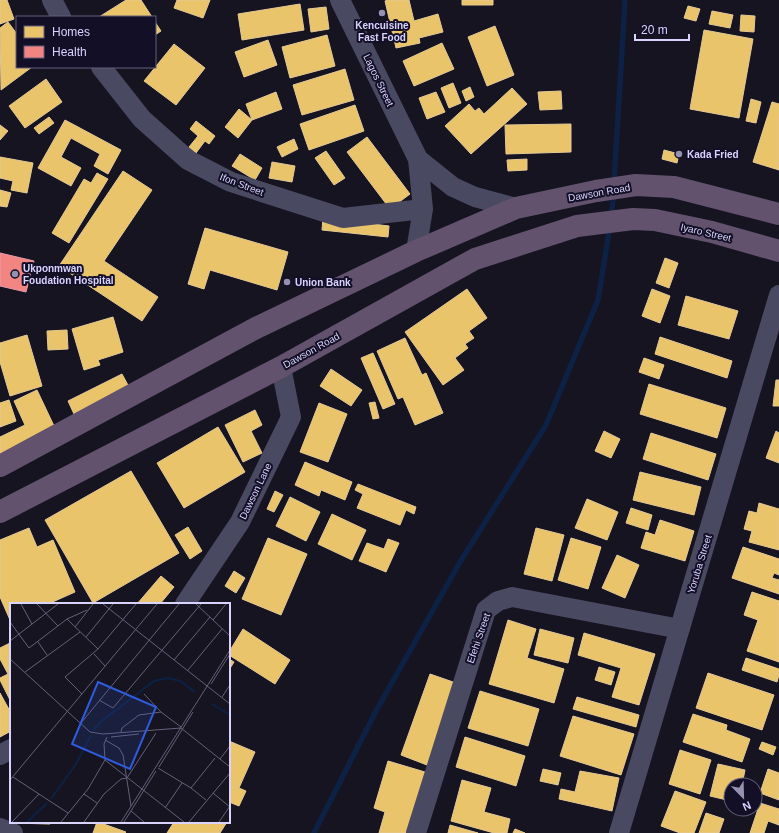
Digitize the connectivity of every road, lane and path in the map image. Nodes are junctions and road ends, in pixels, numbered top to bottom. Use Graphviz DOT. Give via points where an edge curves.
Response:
graph roads {
  1 [pos="52,0"];
  2 [pos="340,0"];
  3 [pos="61,16"];
  4 [pos="102,68"];
  5 [pos="418,159"];
  6 [pos="516,208"];
  7 [pos="423,209"];
  8 [pos="779,214"];
  9 [pos="633,218"];
  10 [pos="779,251"];
  11 [pos="416,252"];
  12 [pos="779,295"];
  13 [pos="281,367"];
  14 [pos="0,466"];
  15 [pos="0,512"];
  16 [pos="186,603"];
  17 [pos="680,629"];
  18 [pos="10,750"];
  19 [pos="0,755"];
  20 [pos="0,828"];
  21 [pos="13,833"];
  22 [pos="416,833"];
  23 [pos="619,833"];
  1 -- 3 [label="street"];
  2 -- 5 [label="street, Lagos Street"];
  4 -- 7 [label="street, Ifon Street" via="142,119 188,160 231,182 343,218"];
  5 -- 6 [label="street" via="453,187 475,197"];
  5 -- 7 [label="street"];
  6 -- 8 [label="highway, Dawson Road" via="636,185 674,187"];
  6 -- 11 [label="highway, Dawson Road"];
  7 -- 11 [label="street"];
  9 -- 10 [label="highway, Iyaro Street" via="712,232"];
  9 -- 13 [label="highway, Dawson Road" via="577,226 475,259"];
  11 -- 14 [label="highway, Dawson Road" via="256,328"];
  12 -- 17 [label="street, Yoruba Street"];
  13 -- 15 [label="highway, Dawson Road"];
  13 -- 16 [label="street, Dawson Lane" via="291,417 240,522"];
  17 -- 22 [label="street, Efehi Street" via="512,598 498,601 486,610"];
  17 -- 23 [label="street, Yoruba Street"];
  18 -- 19 [label="street"];
  20 -- 21 [label="street"];
}
